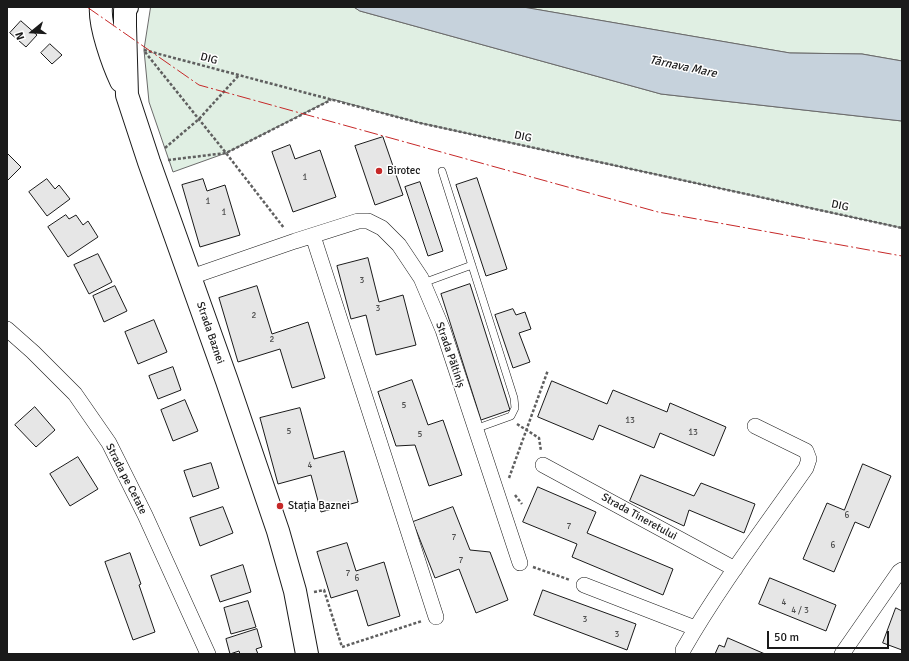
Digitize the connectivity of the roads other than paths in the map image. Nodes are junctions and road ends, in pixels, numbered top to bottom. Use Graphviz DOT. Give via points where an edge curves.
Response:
graph roads {
  1 [pos="101,7"];
  2 [pos="126,9"];
  3 [pos="127,95"];
  4 [pos="442,171"];
  5 [pos="313,236"];
  6 [pos="472,265"];
  7 [pos="191,277"];
  8 [pos="424,283"];
  9 [pos="7,329"];
  10 [pos="755,426"];
  11 [pos="475,429"];
  12 [pos="543,465"];
  13 [pos="520,563"];
  14 [pos="735,569"];
  15 [pos="902,570"];
  16 [pos="584,585"];
  17 [pos="436,617"];
  18 [pos="695,628"];
  19 [pos="208,654"];
  20 [pos="307,654"];
  21 [pos="683,654"];
  22 [pos="842,654"];
  1 -- 3 [label="main road" via="103,27"];
  2 -- 3 [label="main road, Strada Baznei"];
  3 -- 7 [label="main road, Strada Baznei"];
  4 -- 6 [label="lane"];
  5 -- 7 [label="street, Strada Păltiniș"];
  5 -- 8 [label="street, Strada Păltiniș" via="358,221 368,221 382,228 399,245"];
  5 -- 17 [label="street"];
  6 -- 8 [label="lane"];
  6 -- 11 [label="lane" via="515,408 511,416"];
  7 -- 20 [label="main road, Strada Baznei" via="278,532 296,591"];
  8 -- 11 [label="street, Strada Păltiniș" via="443,330"];
  9 -- 19 [label="street, Strada pe Cetate" via="34,352 75,394 108,444 145,515"];
  10 -- 14 [label="street" via="806,451 809,459 806,468"];
  11 -- 13 [label="street, Strada Păltiniș"];
  12 -- 14 [label="street, Strada Tineretului"];
  14 -- 18 [label="street"];
  15 -- 22 [label="street"];
  16 -- 18 [label="street"];
  18 -- 21 [label="street"];
}
